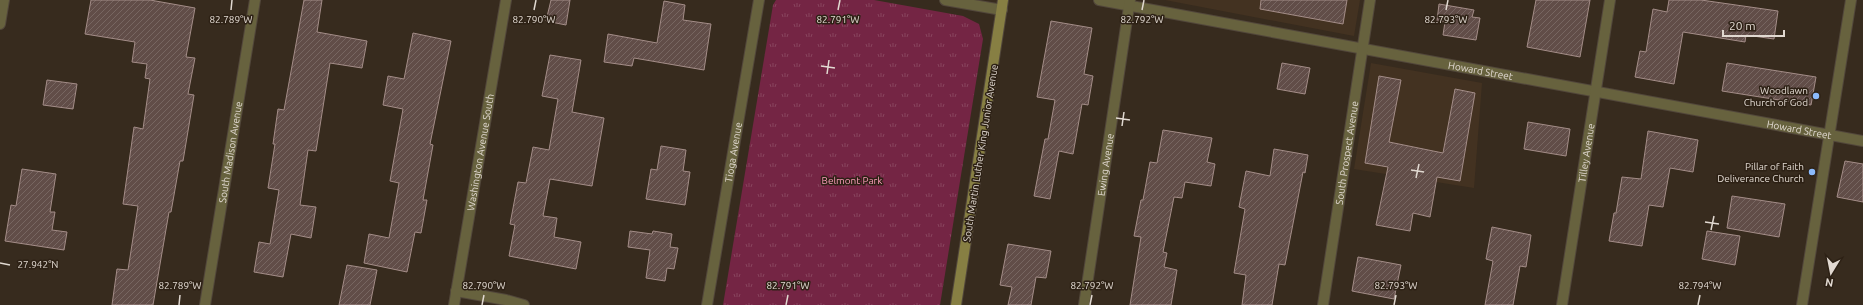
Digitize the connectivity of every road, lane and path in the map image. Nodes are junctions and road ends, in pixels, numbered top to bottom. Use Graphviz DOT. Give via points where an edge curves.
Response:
graph roads {
  1 [pos="4,0"];
  2 [pos="255,0"];
  3 [pos="506,0"];
  4 [pos="759,0"];
  5 [pos="945,0"];
  6 [pos="1099,0"];
  7 [pos="1370,0"];
  8 [pos="1610,0"];
  9 [pos="1851,0"];
  10 [pos="1129,3"];
  11 [pos="1002,5"];
  12 [pos="0,24"];
  13 [pos="1362,49"];
  14 [pos="1595,91"];
  15 [pos="1828,134"];
  16 [pos="1863,140"];
  17 [pos="456,291"];
  18 [pos="205,305"];
  19 [pos="454,305"];
  20 [pos="524,305"];
  21 [pos="707,305"];
  22 [pos="956,305"];
  23 [pos="1084,305"];
  24 [pos="1323,305"];
  25 [pos="1562,305"];
  26 [pos="1802,305"];
  1 -- 12 [label="street"];
  2 -- 18 [label="street, South Madison Avenue"];
  3 -- 17 [label="street, Washington Avenue South"];
  4 -- 21 [label="street, Tioga Avenue"];
  5 -- 11 [label="street"];
  6 -- 10 [label="street, Howard Street"];
  7 -- 13 [label="street, South Prospect Avenue"];
  8 -- 14 [label="street, Tilley Avenue"];
  9 -- 15 [label="street"];
  10 -- 13 [label="street, Howard Street"];
  10 -- 23 [label="street, Ewing Avenue"];
  11 -- 22 [label="street, South Martin Luther King Junior Avenue"];
  13 -- 14 [label="street, Howard Street"];
  13 -- 24 [label="street, South Prospect Avenue"];
  14 -- 15 [label="street, Howard Street"];
  14 -- 25 [label="street, Tilley Avenue"];
  15 -- 16 [label="street, Howard Street"];
  15 -- 26 [label="street"];
  17 -- 19 [label="street, Washington Avenue South"];
  17 -- 20 [label="street"];
}
